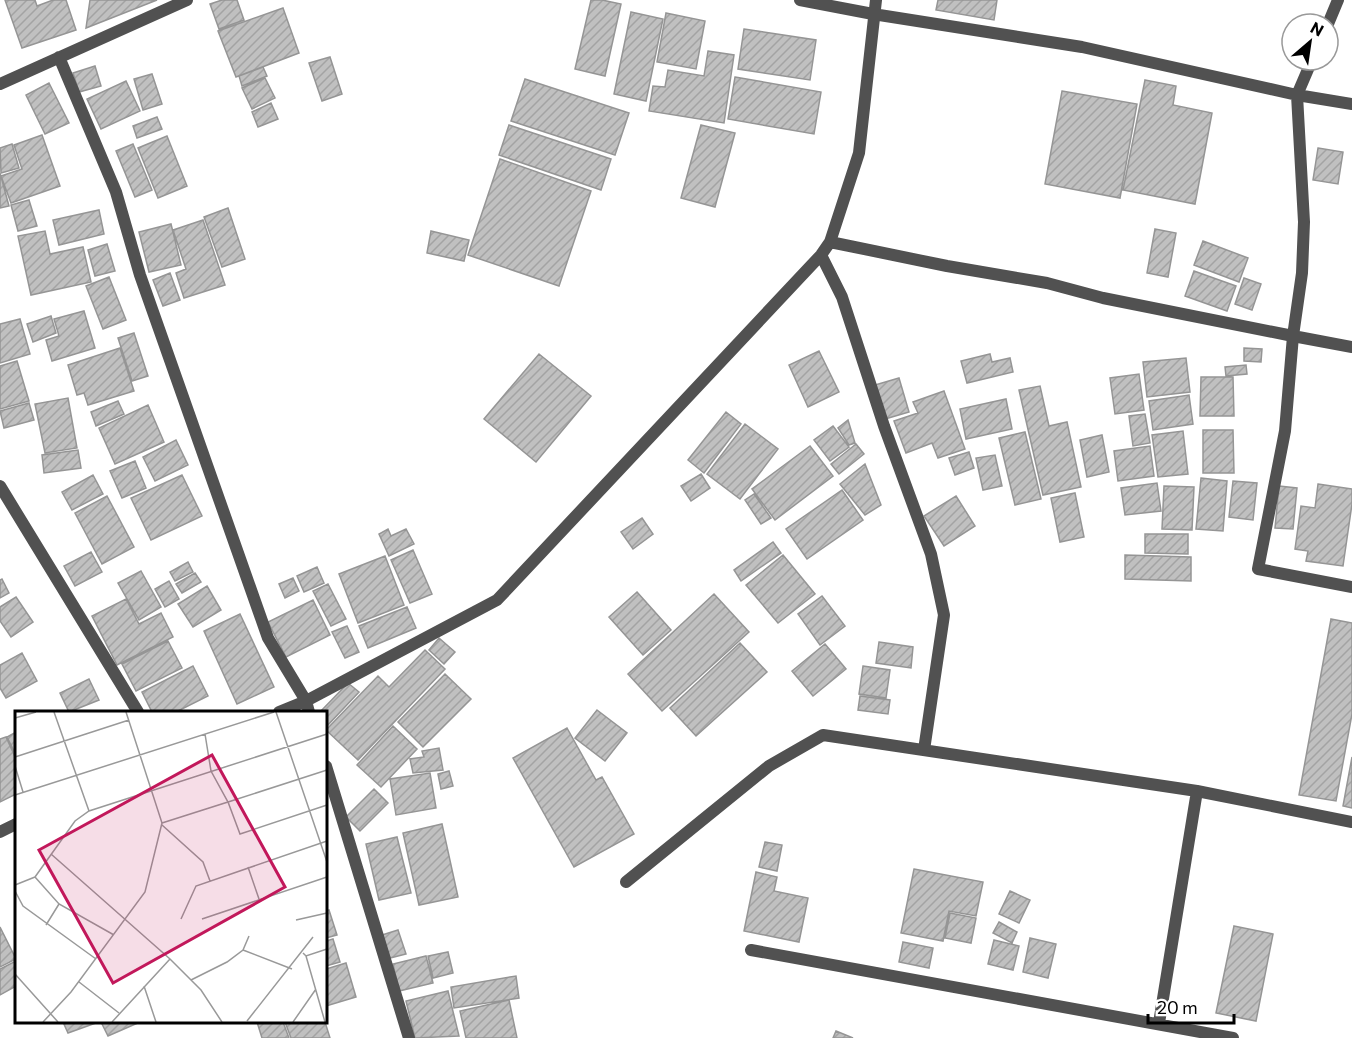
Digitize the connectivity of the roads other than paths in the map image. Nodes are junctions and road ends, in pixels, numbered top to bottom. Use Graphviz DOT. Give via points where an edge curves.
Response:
graph roads {
  1 [pos="187,0"];
  2 [pos="800,0"];
  3 [pos="876,0"];
  4 [pos="873,14"];
  5 [pos="59,57"];
  6 [pos="1307,72"];
  7 [pos="0,84"];
  8 [pos="1297,95"];
  9 [pos="1352,104"];
  10 [pos="830,242"];
  11 [pos="821,255"];
  12 [pos="1293,336"];
  13 [pos="1352,347"];
  14 [pos="0,486"];
  15 [pos="1352,587"];
  16 [pos="307,707"];
  17 [pos="137,711"];
  18 [pos="285,711"];
  19 [pos="924,750"];
  20 [pos="327,769"];
  21 [pos="1197,791"];
  22 [pos="1352,822"];
  23 [pos="15,824"];
  24 [pos="0,832"];
  25 [pos="626,882"];
  26 [pos="751,950"];
  27 [pos="1159,1023"];
  28 [pos="409,1038"];
  29 [pos="1233,1038"];
  1 -- 5 [label="street"];
  2 -- 4 [label="street"];
  3 -- 4 [label="street"];
  4 -- 8 [label="street" via="1082,46"];
  4 -- 10 [label="street" via="859,153"];
  5 -- 7 [label="street"];
  5 -- 16 [label="street" via="116,192 140,275 268,638"];
  6 -- 8 [label="street"];
  8 -- 9 [label="street"];
  8 -- 12 [label="street" via="1305,222"];
  10 -- 11 [label="street"];
  10 -- 12 [label="street"];
  11 -- 16 [label="street" via="497,600"];
  11 -- 19 [label="street" via="842,297 931,554 944,615"];
  12 -- 13 [label="street"];
  12 -- 15 [label="street" via="1286,431 1258,569"];
  14 -- 17 [label="street"];
  16 -- 18 [label="street"];
  19 -- 21 [label="street"];
  19 -- 25 [label="street" via="823,735 769,766"];
  20 -- 28 [label="street"];
  21 -- 22 [label="street"];
  21 -- 27 [label="street"];
  23 -- 24 [label="street"];
  26 -- 27 [label="street"];
  27 -- 29 [label="street"];
}
